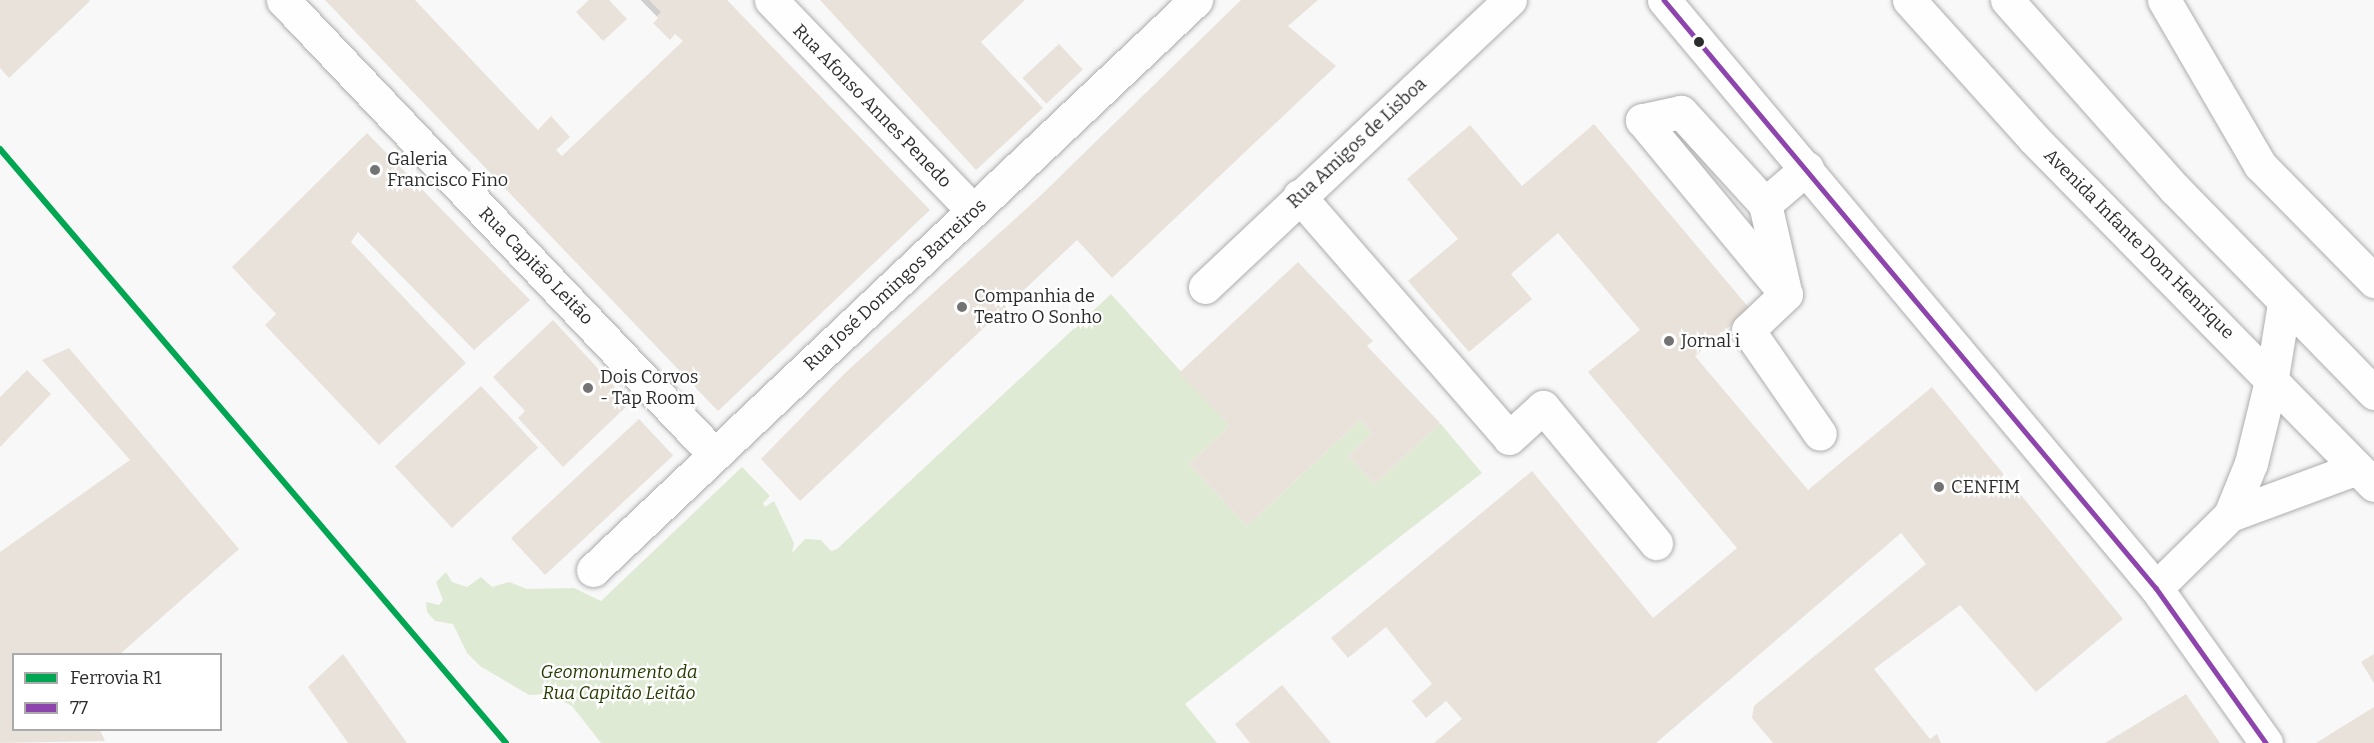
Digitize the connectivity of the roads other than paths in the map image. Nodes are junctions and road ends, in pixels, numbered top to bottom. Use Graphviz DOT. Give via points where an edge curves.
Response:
graph roads {
  1 [pos="283,0"];
  2 [pos="771,0"];
  3 [pos="1196,0"];
  4 [pos="1510,0"];
  5 [pos="1665,0"];
  6 [pos="1909,0"];
  7 [pos="2007,0"];
  8 [pos="2164,0"];
  9 [pos="1807,168"];
  10 [pos="1299,196"];
  11 [pos="1765,204"];
  12 [pos="973,211"];
  13 [pos="2374,281"];
  14 [pos="1205,287"];
  15 [pos="1786,294"];
  16 [pos="2284,304"];
  17 [pos="2272,378"];
  18 [pos="2374,393"];
  19 [pos="1820,434"];
  20 [pos="715,455"];
  21 [pos="2366,476"];
  22 [pos="2230,515"];
  23 [pos="1656,543"];
  24 [pos="593,570"];
  25 [pos="2156,588"];
  26 [pos="2266,743"];
  1 -- 20 [label="street, Rua Capitão Leitão"];
  2 -- 12 [label="street, Rua Afonso Annes Penedo"];
  3 -- 12 [label="street, Rua José Domingos Barreiros"];
  4 -- 10 [label="street, Rua Amigos de Lisboa"];
  5 -- 9 [label="street"];
  6 -- 17 [label="street, Avenida Infante Dom Henrique" via="2034,139"];
  7 -- 16 [label="street" via="2175,189"];
  8 -- 13 [label="street" via="2260,165"];
  9 -- 11 [label="street"];
  9 -- 25 [label="street"];
  10 -- 14 [label="street, Rua Amigos de Lisboa"];
  10 -- 23 [label="street" via="1509,438 1543,407"];
  11 -- 15 [label="street"];
  11 -- 15 [label="street" via="1681,112 1642,120"];
  12 -- 20 [label="street, Rua José Domingos Barreiros"];
  15 -- 19 [label="street" via="1748,330"];
  16 -- 17 [label="street"];
  16 -- 18 [label="street"];
  17 -- 21 [label="street, Avenida Infante Dom Henrique"];
  17 -- 22 [label="street" via="2251,463"];
  20 -- 24 [label="street, Rua José Domingos Barreiros"];
  21 -- 22 [label="street"];
  22 -- 25 [label="street"];
  25 -- 26 [label="street"];
}
